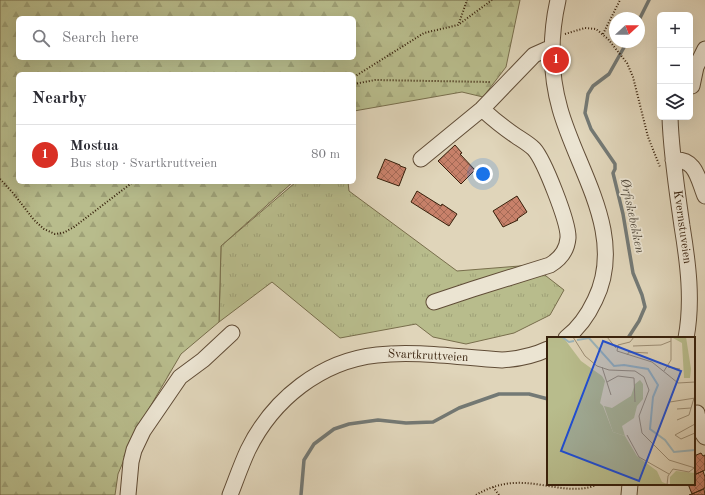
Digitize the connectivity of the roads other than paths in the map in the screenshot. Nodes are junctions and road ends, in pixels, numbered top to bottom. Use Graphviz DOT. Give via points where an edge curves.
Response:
graph roads {
  1 [pos="558,0"];
  2 [pos="553,42"];
  3 [pos="705,49"];
  4 [pos="696,86"];
  5 [pos="482,109"];
  6 [pos="670,120"];
  7 [pos="421,159"];
  8 [pos="673,160"];
  9 [pos="705,196"];
  10 [pos="434,302"];
  11 [pos="232,333"];
  12 [pos="567,337"];
  13 [pos="686,337"];
  14 [pos="547,349"];
  15 [pos="699,413"];
  16 [pos="705,437"];
  17 [pos="630,485"];
  18 [pos="128,495"];
  19 [pos="230,495"];
  20 [pos="629,495"];
  1 -- 2 [label="street"];
  2 -- 5 [label="street" via="534,56"];
  2 -- 12 [label="street" via="554,78 560,109 599,215 606,257 603,279 594,304 580,325"];
  3 -- 4 [label="street" via="696,67"];
  5 -- 7 [label="street"];
  5 -- 10 [label="street" via="531,147 538,156 553,185 568,234 567,243 561,257 550,265"];
  6 -- 8 [label="street, Kvernstuveien"];
  8 -- 9 [label="street" via="688,162 694,169"];
  8 -- 13 [label="street, Kvernstuveien" via="688,272 689,316"];
  11 -- 18 [label="street" via="180,377 143,430 131,462"];
  14 -- 19 [label="street, Svartkruttveien" via="517,359 502,360 378,354 360,357 330,368 305,382 274,410 256,436"];
  15 -- 16 [label="street" via="701,431"];
  17 -- 20 [label="street"];
}
